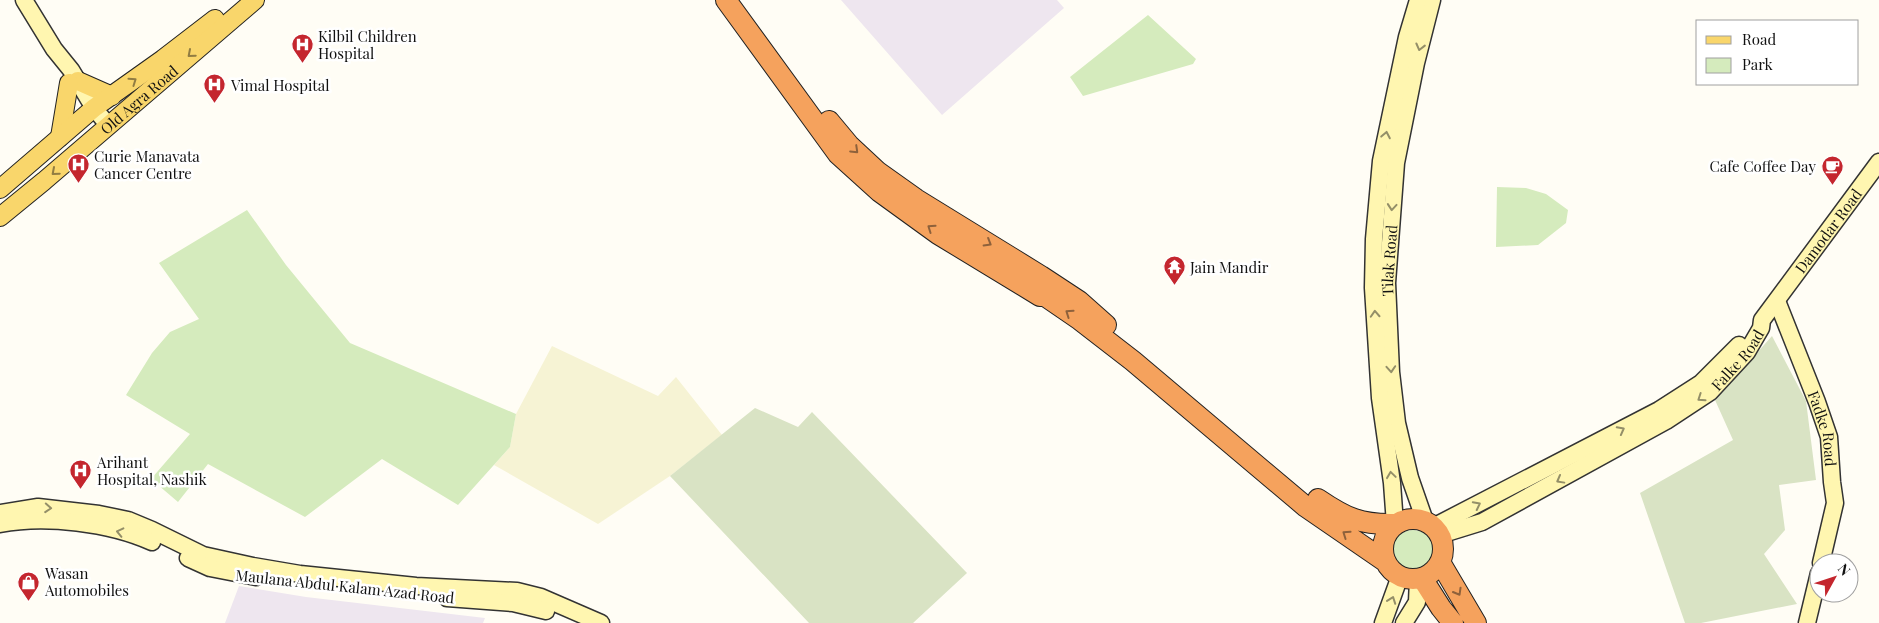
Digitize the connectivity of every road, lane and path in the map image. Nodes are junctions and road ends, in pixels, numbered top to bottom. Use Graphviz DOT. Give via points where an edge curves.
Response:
graph roads {
  1 [pos="24,0"];
  2 [pos="239,0"];
  3 [pos="255,0"];
  4 [pos="726,0"];
  5 [pos="741,0"];
  6 [pos="1418,0"];
  7 [pos="1432,0"];
  8 [pos="74,82"];
  9 [pos="112,96"];
  10 [pos="91,111"];
  11 [pos="105,129"];
  12 [pos="60,137"];
  13 [pos="1879,162"];
  14 [pos="0,189"];
  15 [pos="0,217"];
  16 [pos="1777,301"];
  17 [pos="1762,320"];
  18 [pos="0,513"];
  19 [pos="0,524"];
  20 [pos="1395,524"];
  21 [pos="1433,528"];
  22 [pos="1823,553"];
  23 [pos="1386,562"];
  24 [pos="1440,562"];
  25 [pos="252,572"];
  26 [pos="1413,578"];
  27 [pos="431,592"];
  28 [pos="1812,603"];
  29 [pos="576,623"];
  30 [pos="601,623"];
  31 [pos="1383,623"];
  32 [pos="1404,623"];
  33 [pos="1453,623"];
  34 [pos="1476,623"];
  35 [pos="1807,623"];
  1 -- 8 [label="street"];
  9 -- 2 [label="main road, Old Agra Road, one-way"];
  3 -- 11 [label="main road, Old Agra Road, one-way"];
  23 -- 4 [label="highway, one-way" via="1306,507 1080,320 938,234 880,192 838,154"];
  5 -- 20 [label="highway, one-way" via="825,117 878,172 1079,301 1318,500 1358,521 1374,525"];
  20 -- 6 [label="street, Tilak Road, one-way" via="1380,398 1373,288 1374,239 1381,161"];
  7 -- 21 [label="street, Tilak Road, one-way" via="1396,163 1387,283 1397,423 1410,478"];
  8 -- 9 [label="main road"];
  8 -- 10 [label="street"];
  8 -- 12 [label="main road"];
  9 -- 10 [label="main road, Old Agra Road"];
  10 -- 11 [label="street"];
  10 -- 12 [label="main road, Old Agra Road"];
  11 -- 15 [label="main road, Old Agra Road, one-way"];
  12 -- 14 [label="main road, Old Agra Road"];
  13 -- 16 [label="street, Damodar Road"];
  16 -- 17 [label="street, Damodar Road"];
  16 -- 22 [label="street, Fadke Road" via="1829,438 1835,504"];
  17 -- 21 [label="street, Falke Road" via="1701,383 1659,410"];
  18 -- 25 [label="street, one-way" via="38,507 128,520 203,555"];
  25 -- 19 [label="street, Maulana Abdul Kalam Azad Road, one-way" via="210,568 148,540 97,526 37,520"];
  20 -- 21 [label="highway" via="1410,519"];
  20 -- 23 [label="highway" via="1385,537"];
  21 -- 24 [label="highway" via="1443,544"];
  23 -- 26 [label="highway" via="1394,573"];
  24 -- 26 [label="highway" via="1431,573"];
  24 -- 34 [label="highway, one-way"];
  25 -- 27 [label="street, Maulana Abdul Kalam Azad Road" via="321,586"];
  31 -- 26 [label="street, one-way"];
  26 -- 32 [label="street" via="1417,602"];
  26 -- 33 [label="highway"];
  27 -- 29 [label="street, Maulana Abdul Kalam Azad Road" via="540,608"];
  27 -- 30 [label="street" via="517,591"];
  28 -- 35 [label="street"];
}
